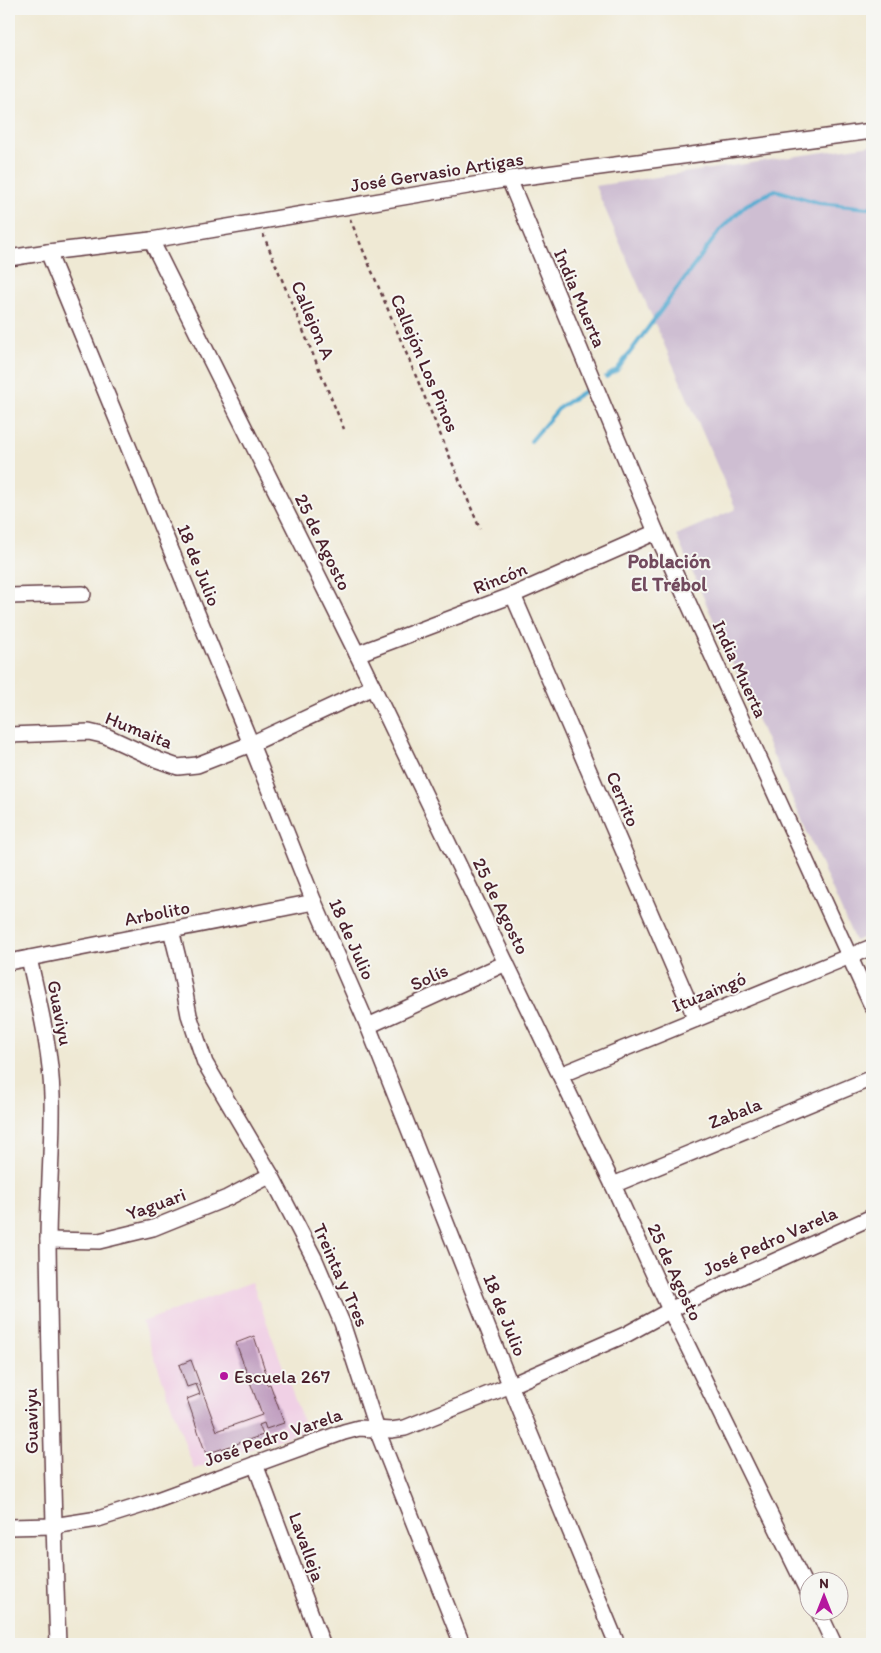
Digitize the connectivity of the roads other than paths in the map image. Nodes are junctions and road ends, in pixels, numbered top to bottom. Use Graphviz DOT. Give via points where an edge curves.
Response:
graph roads {
  1 [pos="872,131"];
  2 [pos="508,179"];
  3 [pos="151,240"];
  4 [pos="48,252"];
  5 [pos="9,258"];
  6 [pos="656,532"];
  7 [pos="83,594"];
  8 [pos="513,595"];
  9 [pos="9,596"];
  10 [pos="357,654"];
  11 [pos="373,687"];
  12 [pos="9,735"];
  13 [pos="251,744"];
  14 [pos="314,902"];
  15 [pos="171,930"];
  16 [pos="872,947"];
  17 [pos="850,956"];
  18 [pos="29,958"];
  19 [pos="9,962"];
  20 [pos="506,963"];
  21 [pos="872,1006"];
  22 [pos="696,1019"];
  23 [pos="368,1026"];
  24 [pos="560,1075"];
  25 [pos="872,1078"];
  26 [pos="271,1175"];
  27 [pos="613,1185"];
  28 [pos="872,1217"];
  29 [pos="48,1240"];
  30 [pos="670,1310"];
  31 [pos="511,1385"];
  32 [pos="377,1430"];
  33 [pos="256,1464"];
  34 [pos="53,1526"];
  35 [pos="9,1527"];
  36 [pos="798,1572"];
  37 [pos="823,1620"];
  38 [pos="58,1644"];
  39 [pos="322,1644"];
  40 [pos="462,1644"];
  41 [pos="617,1644"];
  42 [pos="834,1644"];
  1 -- 2 [label="street, José Gervasio Artigas"];
  2 -- 3 [label="street, José Gervasio Artigas"];
  2 -- 6 [label="street, India Muerta"];
  3 -- 4 [label="street, José Gervasio Artigas"];
  3 -- 10 [label="street, 25 de Agosto"];
  4 -- 5 [label="street, José Gervasio Artigas"];
  4 -- 13 [label="street, 18 de Julio"];
  6 -- 8 [label="street, Rincón"];
  6 -- 17 [label="street, India Muerta"];
  7 -- 9 [label="street"];
  8 -- 10 [label="street, Rincón"];
  8 -- 22 [label="street, Cerrito"];
  10 -- 11 [label="street, 25 de Agosto"];
  11 -- 13 [label="street"];
  11 -- 20 [label="street, 25 de Agosto"];
  12 -- 13 [label="street, Humaita" via="89,732 178,767 197,766"];
  13 -- 14 [label="street, 18 de Julio"];
  14 -- 15 [label="street, Arbolito"];
  14 -- 23 [label="street, 18 de Julio"];
  15 -- 18 [label="street, Arbolito"];
  15 -- 26 [label="street, Treinta y Tres" via="189,1015 205,1063"];
  16 -- 17 [label="street, Ituzaingó"];
  17 -- 21 [label="street, India Muerta"];
  17 -- 22 [label="street, Ituzaingó"];
  18 -- 19 [label="street, Arbolito"];
  18 -- 29 [label="street, Guaviyu" via="50,1062"];
  20 -- 23 [label="street, Solís"];
  20 -- 24 [label="street, 25 de Agosto"];
  22 -- 24 [label="street, Ituzaingó"];
  23 -- 31 [label="street, 18 de Julio"];
  24 -- 27 [label="street, 25 de Agosto"];
  25 -- 27 [label="street, Zabala"];
  26 -- 29 [label="street, Yaguari" via="228,1198 146,1230 99,1242"];
  26 -- 32 [label="street, Treinta y Tres" via="315,1260 342,1323"];
  27 -- 30 [label="street, 25 de Agosto"];
  28 -- 30 [label="street, José Pedro Varela"];
  29 -- 34 [label="street, Guaviyu"];
  30 -- 31 [label="street, José Pedro Varela" via="627,1334"];
  30 -- 36 [label="street, 25 de Agosto"];
  31 -- 32 [label="street, José Pedro Varela" via="405,1428"];
  31 -- 41 [label="street, 18 de Julio"];
  32 -- 33 [label="street, José Pedro Varela" via="360,1428 344,1432"];
  32 -- 40 [label="street, Treinta y Tres"];
  33 -- 34 [label="street, José Pedro Varela" via="98,1520"];
  33 -- 39 [label="street, Lavalleja"];
  34 -- 35 [label="street, José Pedro Varela"];
  34 -- 38 [label="street, Guaviyu"];
  37 -- 42 [label="street"];
}
